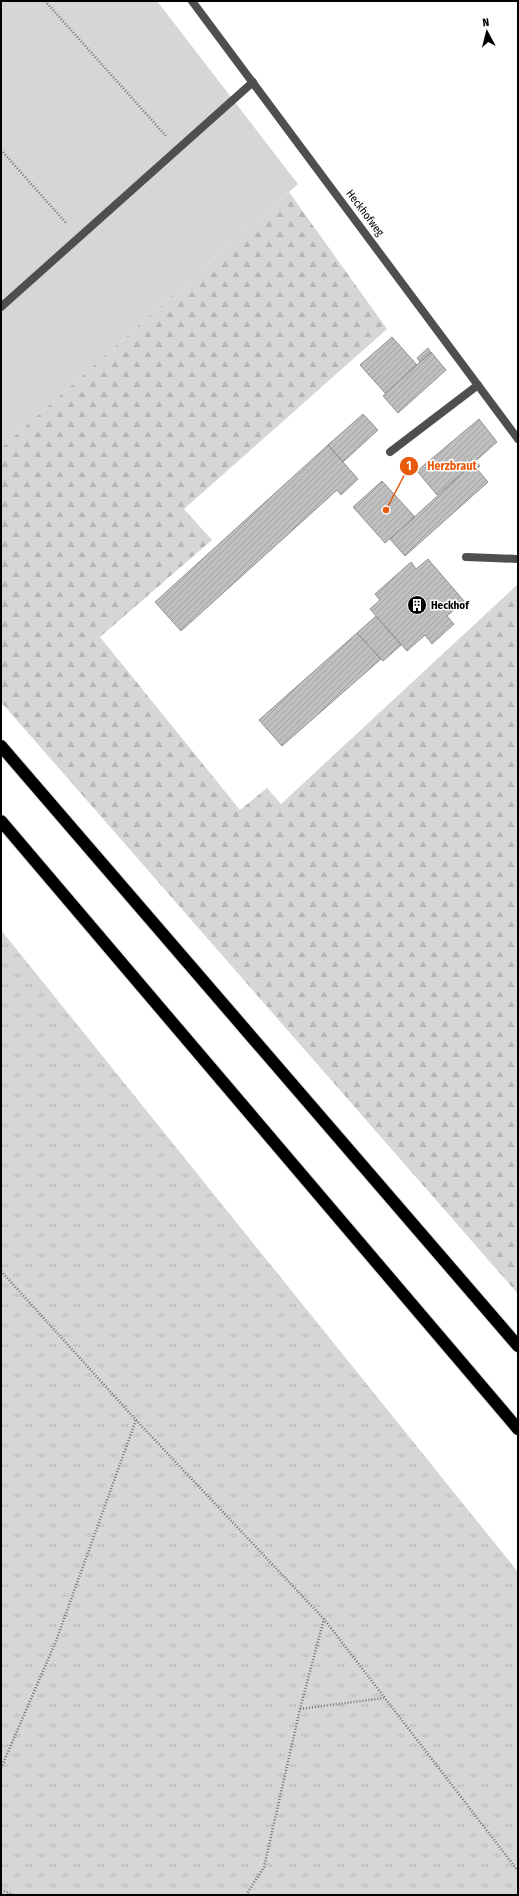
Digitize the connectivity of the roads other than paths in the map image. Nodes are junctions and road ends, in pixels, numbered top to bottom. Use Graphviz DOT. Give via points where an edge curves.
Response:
graph roads {
  1 [pos="192,1"];
  2 [pos="253,82"];
  3 [pos="1,307"];
  4 [pos="478,385"];
  5 [pos="518,439"];
  6 [pos="390,452"];
  7 [pos="466,557"];
  8 [pos="518,559"];
  9 [pos="1,746"];
  10 [pos="1,821"];
  11 [pos="518,1346"];
  12 [pos="518,1429"];
  1 -- 2 [label="street, Heckhofweg"];
  2 -- 3 [label="street"];
  2 -- 4 [label="street, Heckhofweg"];
  4 -- 5 [label="street, Heckhofweg"];
  4 -- 6 [label="street"];
  7 -- 8 [label="street"];
  9 -- 11 [label="highway"];
  10 -- 12 [label="highway"];
}
